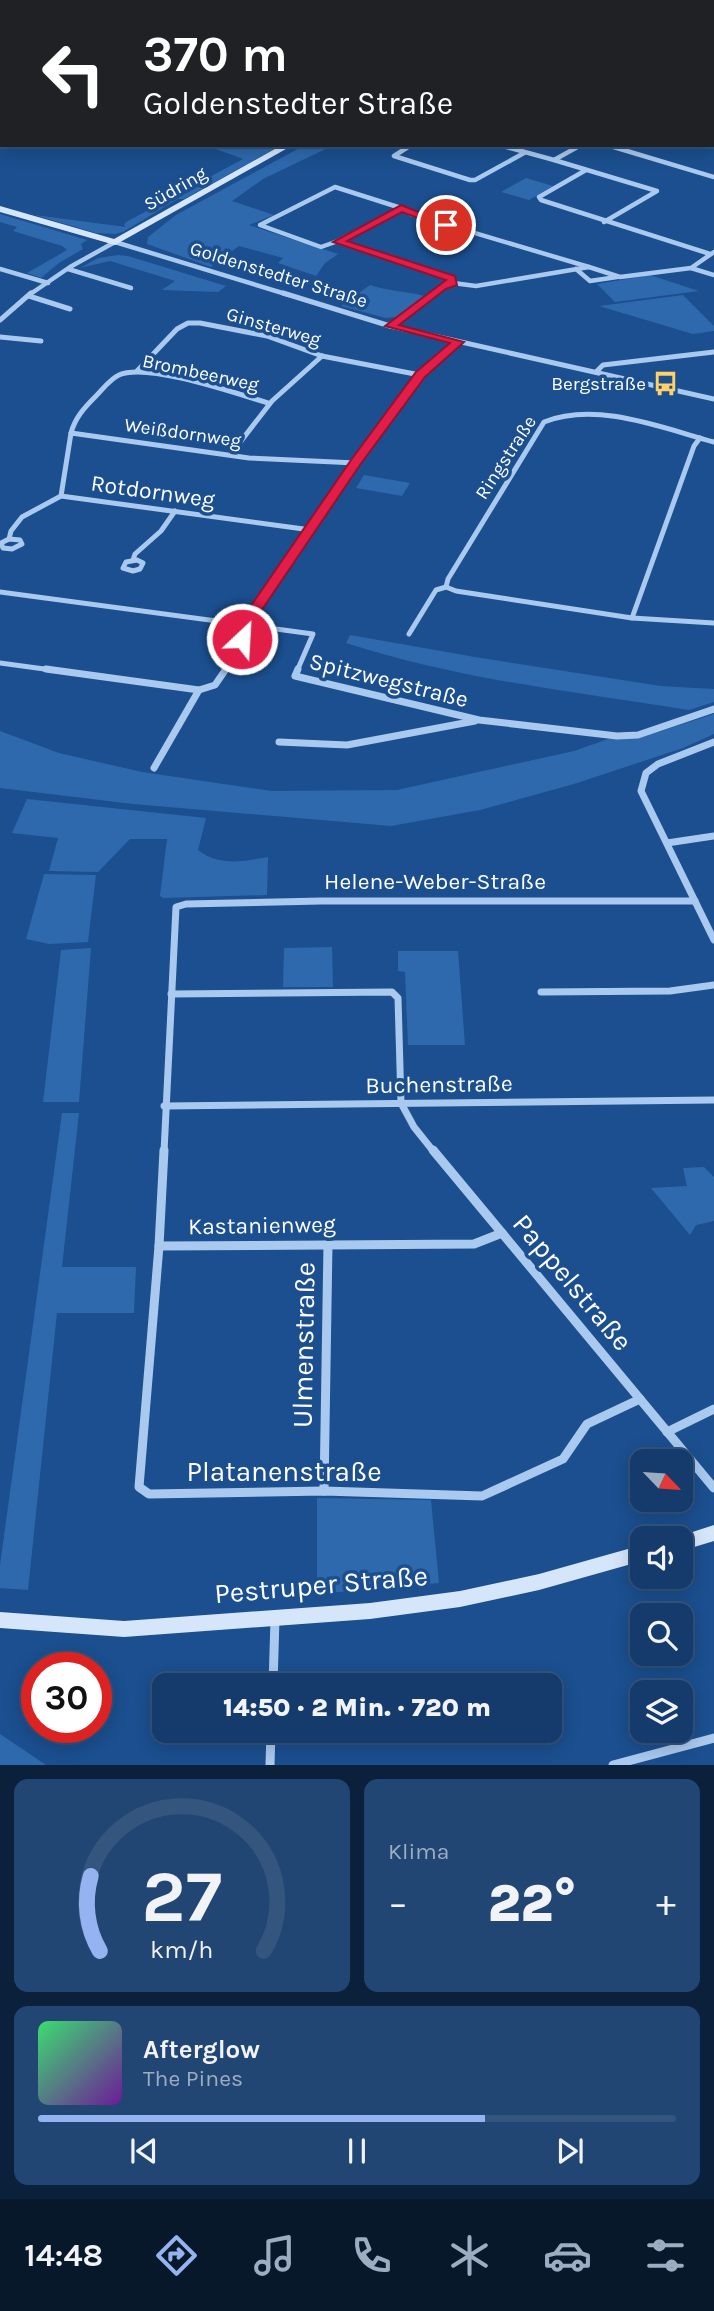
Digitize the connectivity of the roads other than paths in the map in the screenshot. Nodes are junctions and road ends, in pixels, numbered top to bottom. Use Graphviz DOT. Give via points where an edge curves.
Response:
graph roads {
  1 [pos="285,147"];
  2 [pos="408,147"];
  3 [pos="505,147"];
  4 [pos="578,147"];
  5 [pos="614,147"];
  6 [pos="524,153"];
  7 [pos="554,160"];
  8 [pos="586,170"];
  9 [pos="714,177"];
  10 [pos="401,208"];
  11 [pos="0,209"];
  12 [pos="604,222"];
  13 [pos="115,242"];
  14 [pos="338,242"];
  15 [pos="712,253"];
  16 [pos="589,268"];
  17 [pos="691,268"];
  18 [pos="0,269"];
  19 [pos="68,269"];
  20 [pos="576,270"];
  21 [pos="714,275"];
  22 [pos="620,277"];
  23 [pos="453,283"];
  24 [pos="48,284"];
  25 [pos="131,288"];
  26 [pos="28,296"];
  27 [pos="70,309"];
  28 [pos="0,320"];
  29 [pos="390,326"];
  30 [pos="0,337"];
  31 [pos="41,341"];
  32 [pos="458,342"];
  33 [pos="714,352"];
  34 [pos="321,356"];
  35 [pos="137,371"];
  36 [pos="596,372"];
  37 [pos="420,374"];
  38 [pos="714,399"];
  39 [pos="268,403"];
  40 [pos="71,433"];
  41 [pos="700,438"];
  42 [pos="714,442"];
  43 [pos="231,454"];
  44 [pos="355,463"];
  45 [pos="61,496"];
  46 [pos="175,511"];
  47 [pos="311,530"];
  48 [pos="9,539"];
  49 [pos="133,560"];
  50 [pos="446,587"];
  51 [pos="0,592"];
  52 [pos="632,618"];
  53 [pos="714,624"];
  54 [pos="244,626"];
  55 [pos="409,634"];
  56 [pos="0,663"];
  57 [pos="199,690"];
  58 [pos="714,709"];
  59 [pos="479,720"];
  60 [pos="279,742"];
  61 [pos="714,742"];
  62 [pos="154,768"];
  63 [pos="714,836"];
  64 [pos="667,843"];
  65 [pos="695,901"];
  66 [pos="176,907"];
  67 [pos="714,939"];
  68 [pos="714,985"];
  69 [pos="541,992"];
  70 [pos="171,994"];
  71 [pos="714,1100"];
  72 [pos="401,1103"];
  73 [pos="164,1106"];
  74 [pos="502,1233"];
  75 [pos="328,1242"];
  76 [pos="159,1246"];
  77 [pos="640,1399"];
  78 [pos="714,1409"];
  79 [pos="667,1432"];
  80 [pos="714,1488"];
  81 [pos="324,1491"];
  82 [pos="714,1533"];
  83 [pos="693,1539"];
  84 [pos="630,1556"];
  85 [pos="275,1619"];
  86 [pos="0,1620"];
  87 [pos="273,1673"];
  88 [pos="714,1738"];
  89 [pos="271,1743"];
  90 [pos="270,1765"];
  91 [pos="613,1765"];
  1 -- 13 [label="main road, Südring"];
  2 -- 6 [label="street" via="394,156 470,180"];
  3 -- 6 [label="street"];
  4 -- 7 [label="street"];
  5 -- 9 [label="street"];
  6 -- 7 [label="street"];
  7 -- 8 [label="street"];
  8 -- 12 [label="street" via="539,197"];
  8 -- 12 [label="street" via="657,191"];
  10 -- 14 [label="street"];
  10 -- 14 [label="street" via="335,187 260,225 321,247"];
  10 -- 16 [label="street"];
  11 -- 13 [label="main road, Goldenstedter Straße"];
  12 -- 15 [label="street"];
  13 -- 19 [label="street"];
  13 -- 29 [label="street, Goldenstedter Straße"];
  14 -- 23 [label="street" via="451,278"];
  15 -- 17 [label="street"];
  16 -- 20 [label="street"];
  16 -- 22 [label="street"];
  17 -- 21 [label="street"];
  17 -- 22 [label="street"];
  18 -- 24 [label="street"];
  19 -- 24 [label="street"];
  19 -- 25 [label="street"];
  20 -- 22 [label="street" via="590,281"];
  20 -- 23 [label="street" via="476,286"];
  23 -- 29 [label="street"];
  24 -- 26 [label="street"];
  26 -- 27 [label="street"];
  26 -- 28 [label="street"];
  29 -- 32 [label="street, Goldenstedter Straße"];
  30 -- 31 [label="street"];
  32 -- 36 [label="street, Goldenstedter Straße"];
  32 -- 37 [label="street"];
  33 -- 36 [label="street" via="603,365"];
  34 -- 35 [label="street, Ginsterweg" via="242,330 188,323"];
  34 -- 37 [label="street, Ginsterweg"];
  34 -- 39 [label="street"];
  35 -- 39 [label="street, Brombeerweg"];
  35 -- 40 [label="street, Brombeerweg" via="119,375 73,423"];
  36 -- 38 [label="street, Goldenstedter Straße"];
  37 -- 44 [label="street"];
  39 -- 43 [label="street"];
  40 -- 43 [label="street, Weißdornweg"];
  40 -- 45 [label="street"];
  41 -- 42 [label="street, Ringstraße"];
  41 -- 50 [label="street, Ringstraße" via="599,415 552,417 544,422"];
  41 -- 52 [label="street"];
  43 -- 44 [label="street, Weißdornweg" via="310,465"];
  44 -- 47 [label="street"];
  45 -- 46 [label="street, Rotdornweg"];
  45 -- 48 [label="street, Rotdornweg" via="31,510 9,533"];
  46 -- 47 [label="street, Rotdornweg"];
  46 -- 49 [label="street"];
  47 -- 54 [label="street"];
  50 -- 52 [label="street"];
  50 -- 55 [label="street, Ringstraße" via="436,590"];
  51 -- 54 [label="street"];
  52 -- 53 [label="street"];
  54 -- 57 [label="street" via="242,639 218,682"];
  54 -- 59 [label="street, Spitzwegstraße" via="313,634 295,676"];
  56 -- 57 [label="street"];
  57 -- 62 [label="street"];
  58 -- 59 [label="street, Spitzwegstraße" via="638,735 617,736"];
  59 -- 60 [label="street, Spitzwegstraße" via="347,744"];
  61 -- 64 [label="street" via="658,764 643,778 642,791"];
  63 -- 64 [label="street"];
  64 -- 65 [label="street"];
  65 -- 66 [label="street, Helene-Weber-Straße" via="321,901"];
  65 -- 67 [label="street"];
  66 -- 70 [label="street, Kastanienweg"];
  68 -- 69 [label="street" via="670,991"];
  70 -- 72 [label="street" via="391,992 398,998"];
  70 -- 73 [label="street, Kastanienweg"];
  71 -- 72 [label="street, Buchenstraße"];
  72 -- 73 [label="street, Buchenstraße"];
  72 -- 74 [label="street, Pappelstraße" via="414,1127"];
  73 -- 76 [label="street, Kastanienweg"];
  74 -- 75 [label="street, Kastanienweg" via="474,1244"];
  74 -- 77 [label="street, Pappelstraße"];
  75 -- 76 [label="street, Kastanienweg"];
  75 -- 81 [label="street, Ulmenstraße"];
  76 -- 81 [label="street, Platanenstraße" via="139,1486 149,1494"];
  77 -- 79 [label="street, Pappelstraße"];
  77 -- 81 [label="street, Platanenstraße" via="587,1424 563,1459 482,1496"];
  78 -- 79 [label="street"];
  79 -- 80 [label="street, Pappelstraße"];
  82 -- 83 [label="main road"];
  84 -- 85 [label="main road, Pestruper Straße" via="460,1599"];
  85 -- 86 [label="main road, Pestruper Straße" via="124,1629"];
  85 -- 87 [label="street"];
  88 -- 91 [label="street"];
  89 -- 90 [label="street"];
}
